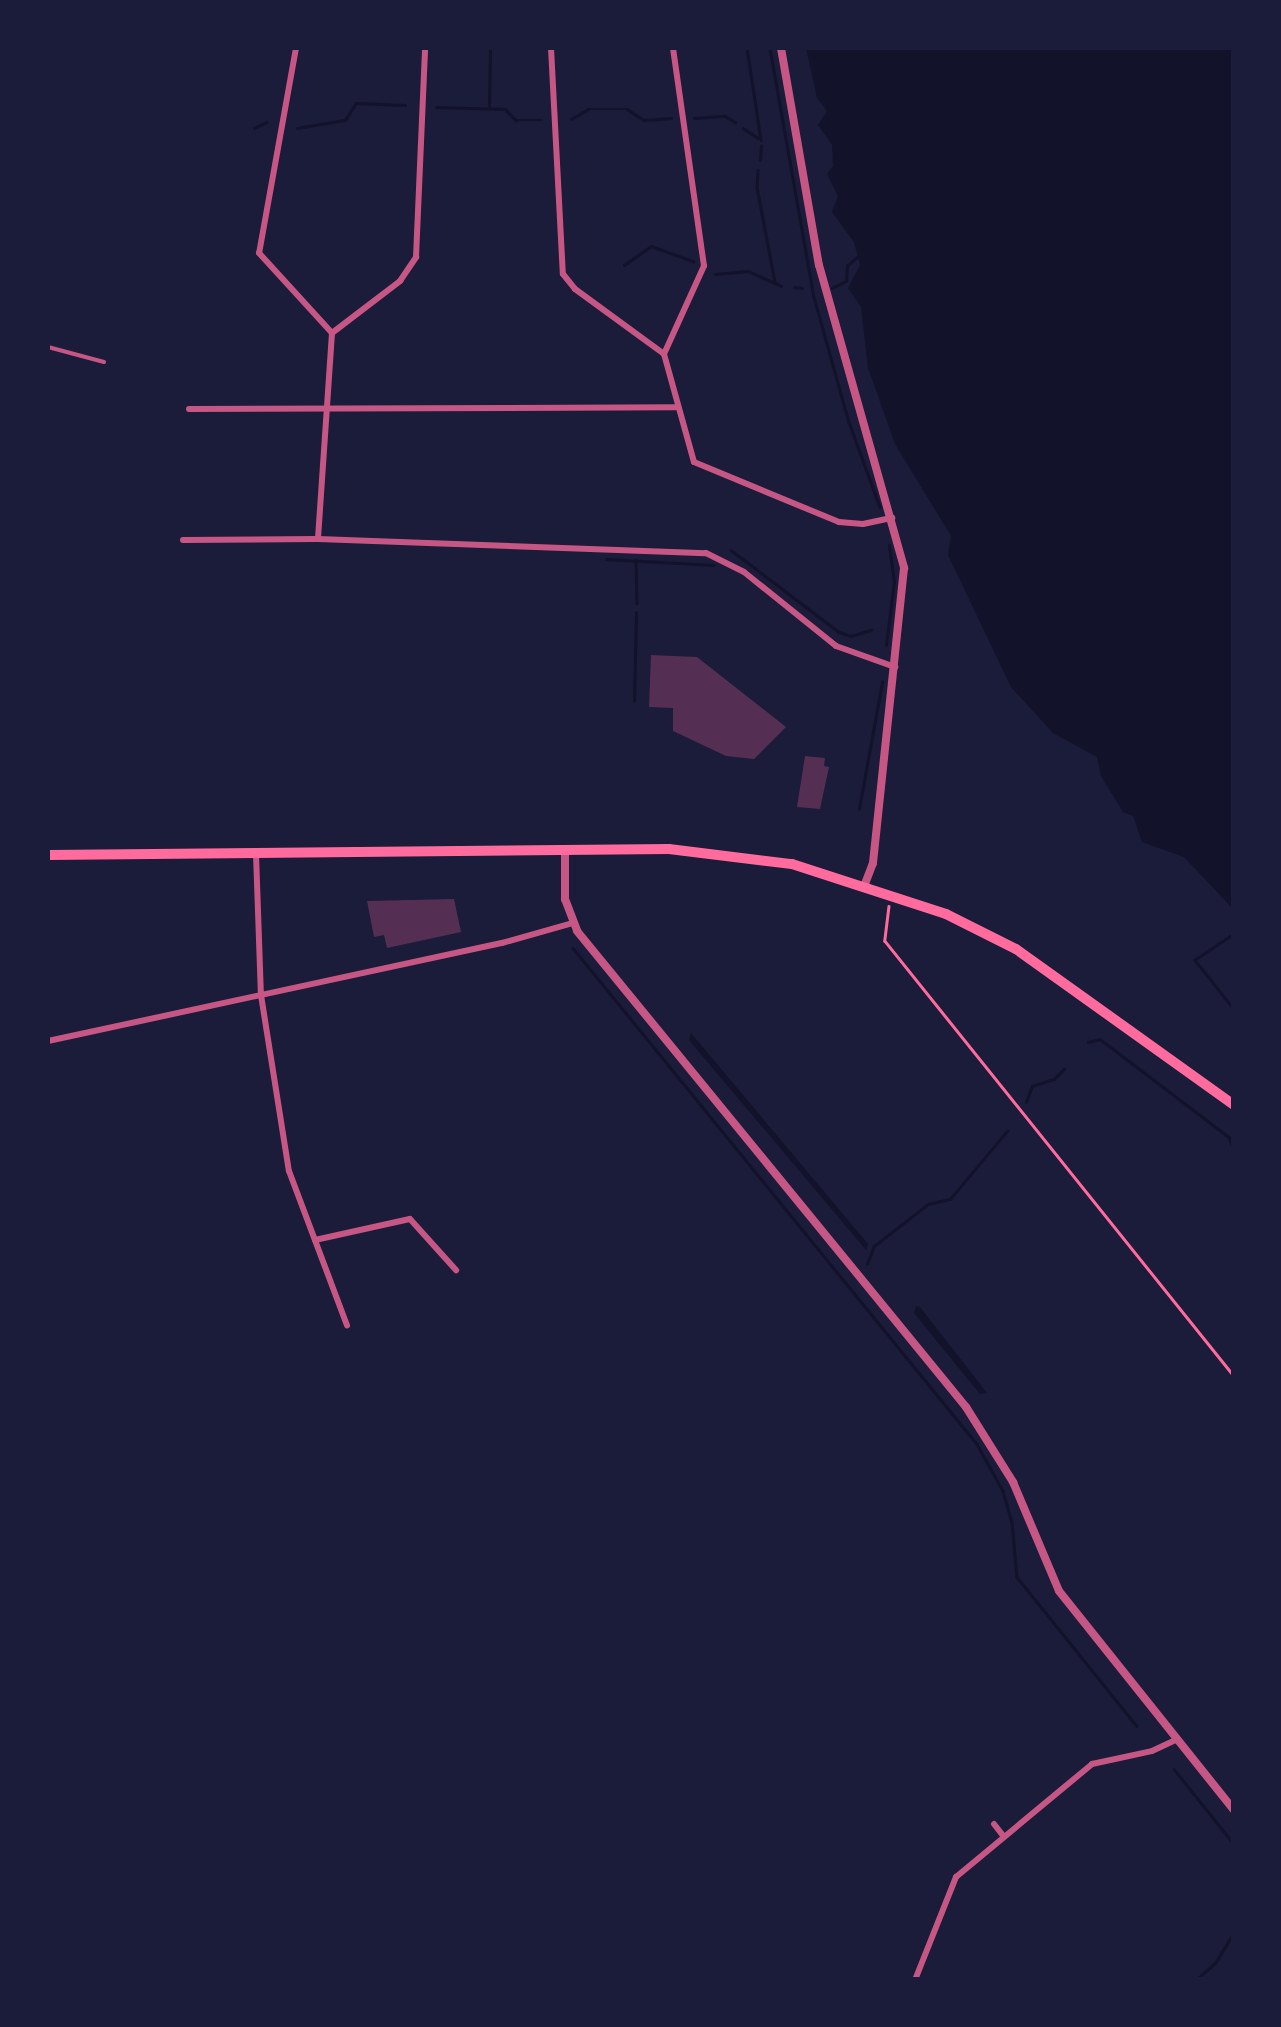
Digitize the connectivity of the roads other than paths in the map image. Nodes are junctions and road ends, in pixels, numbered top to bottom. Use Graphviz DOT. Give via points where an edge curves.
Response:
graph roads {
  1 [pos="296,48"];
  2 [pos="425,48"];
  3 [pos="551,48"];
  4 [pos="673,48"];
  5 [pos="781,48"];
  6 [pos="332,333"];
  7 [pos="48,347"];
  8 [pos="664,354"];
  9 [pos="104,362"];
  10 [pos="676,406"];
  11 [pos="326,408"];
  12 [pos="190,409"];
  13 [pos="893,518"];
  14 [pos="318,539"];
  15 [pos="184,540"];
  16 [pos="894,667"];
  17 [pos="565,851"];
  18 [pos="256,854"];
  19 [pos="48,855"];
  20 [pos="865,884"];
  21 [pos="573,922"];
  22 [pos="261,995"];
  23 [pos="48,1042"];
  24 [pos="1234,1106"];
  25 [pos="315,1240"];
  26 [pos="456,1270"];
  27 [pos="346,1325"];
  28 [pos="1176,1740"];
  29 [pos="1234,1810"];
  30 [pos="994,1824"];
  31 [pos="1004,1837"];
  32 [pos="915,1980"];
  1 -- 6 [label="street" via="258,254"];
  2 -- 6 [label="street" via="416,258 400,281"];
  3 -- 8 [label="street" via="563,274 575,290"];
  4 -- 8 [label="street" via="704,266"];
  5 -- 13 [label="street" via="819,265"];
  6 -- 11 [label="street"];
  7 -- 9 [label="lane"];
  8 -- 10 [label="street"];
  10 -- 11 [label="street"];
  10 -- 13 [label="street" via="688,453 710,472 839,522"];
  11 -- 12 [label="street"];
  11 -- 14 [label="street"];
  13 -- 16 [label="street" via="904,588"];
  14 -- 15 [label="street"];
  14 -- 16 [label="street" via="706,554 732,563 836,646"];
  16 -- 20 [label="street" via="873,862"];
  17 -- 18 [label="main road"];
  17 -- 20 [label="main road" via="726,854"];
  17 -- 21 [label="street" via="565,898"];
  18 -- 19 [label="main road"];
  18 -- 22 [label="street"];
  20 -- 24 [label="main road" via="1016,949"];
  21 -- 22 [label="street"];
  21 -- 28 [label="street" via="966,1406 1013,1482 1059,1592"];
  22 -- 23 [label="street"];
  22 -- 25 [label="street" via="290,1171"];
  25 -- 26 [label="street" via="410,1220"];
  25 -- 27 [label="street"];
  28 -- 29 [label="street"];
  28 -- 31 [label="street" via="1097,1761"];
  30 -- 31 [label="street"];
  31 -- 32 [label="street" via="949,1886"];
}
